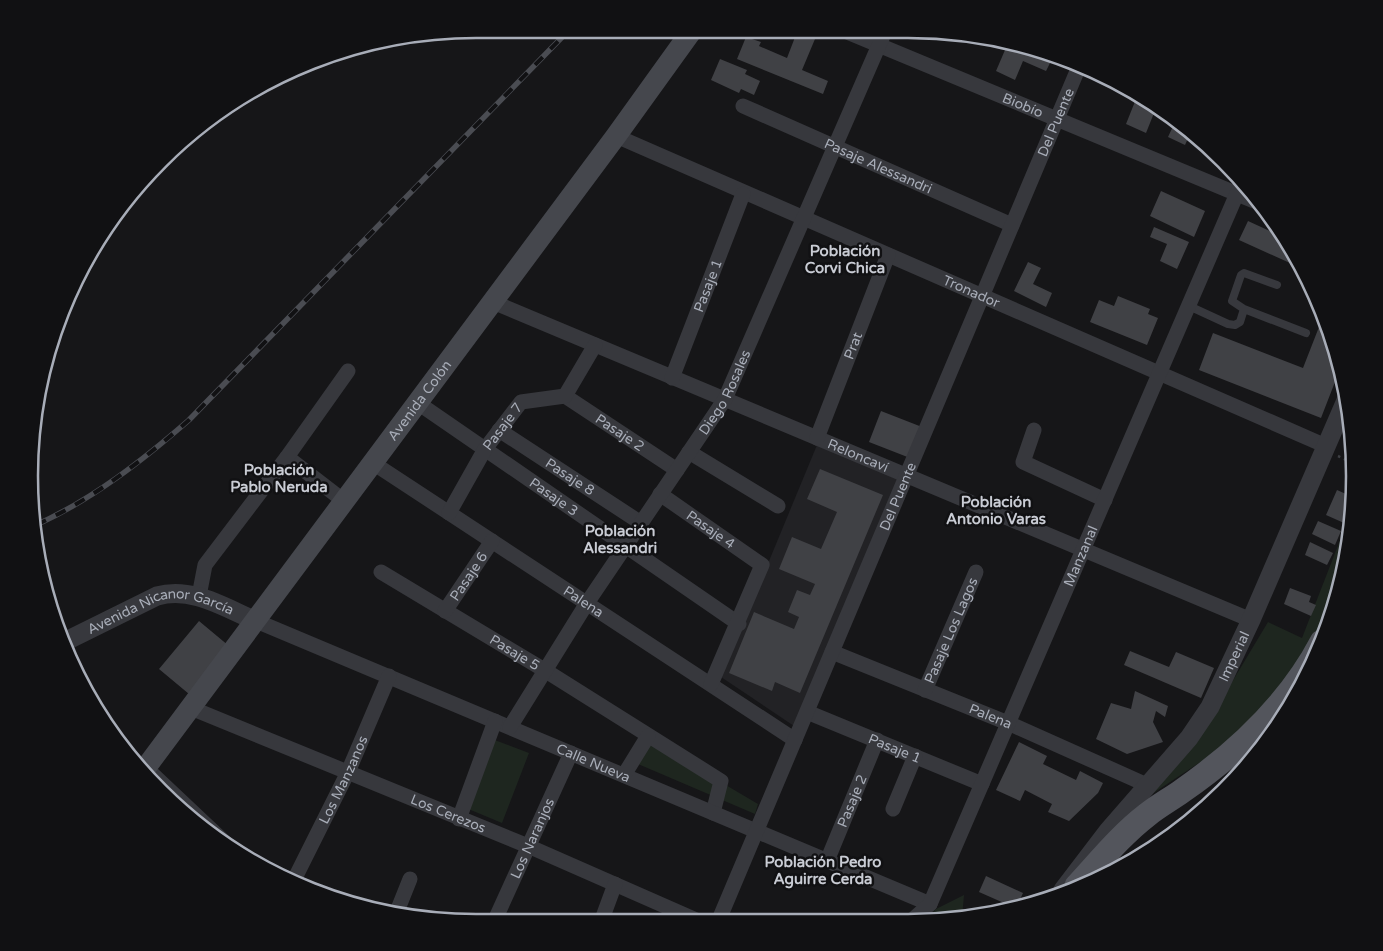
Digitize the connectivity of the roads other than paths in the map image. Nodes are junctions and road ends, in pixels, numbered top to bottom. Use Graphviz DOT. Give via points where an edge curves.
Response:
graph roads {
  1 [pos="686,38"];
  2 [pos="862,38"];
  3 [pos="882,38"];
  4 [pos="879,45"];
  5 [pos="1076,72"];
  6 [pos="743,106"];
  7 [pos="1057,119"];
  8 [pos="616,136"];
  9 [pos="835,147"];
  10 [pos="1237,187"];
  11 [pos="1239,190"];
  12 [pos="743,194"];
  13 [pos="804,218"];
  14 [pos="1012,225"];
  15 [pos="888,255"];
  16 [pos="1277,285"];
  17 [pos="982,296"];
  18 [pos="493,302"];
  19 [pos="1189,306"];
  20 [pos="1244,309"];
  21 [pos="1306,333"];
  22 [pos="595,345"];
  23 [pos="348,371"];
  24 [pos="1160,374"];
  25 [pos="672,378"];
  26 [pos="564,396"];
  27 [pos="725,399"];
  28 [pos="418,403"];
  29 [pos="1342,416"];
  30 [pos="499,430"];
  31 [pos="1034,430"];
  32 [pos="817,438"];
  33 [pos="485,450"];
  34 [pos="1331,451"];
  35 [pos="689,452"];
  36 [pos="287,457"];
  37 [pos="373,463"];
  38 [pos="676,470"];
  39 [pos="906,476"];
  40 [pos="660,494"];
  41 [pos="1105,500"];
  42 [pos="344,501"];
  43 [pos="778,506"];
  44 [pos="449,513"];
  45 [pos="641,523"];
  46 [pos="492,541"];
  47 [pos="625,546"];
  48 [pos="1084,550"];
  49 [pos="380,572"];
  50 [pos="976,572"];
  51 [pos="199,596"];
  52 [pos="587,603"];
  53 [pos="445,611"];
  54 [pos="1251,620"];
  55 [pos="256,621"];
  56 [pos="738,624"];
  57 [pos="70,639"];
  58 [pos="832,652"];
  59 [pos="546,671"];
  60 [pos="389,676"];
  61 [pos="711,684"];
  62 [pos="925,690"];
  63 [pos="1284,700"];
  64 [pos="191,708"];
  65 [pos="807,712"];
  66 [pos="495,721"];
  67 [pos="1008,723"];
  68 [pos="510,727"];
  69 [pos="648,736"];
  70 [pos="795,740"];
  71 [pos="877,740"];
  72 [pos="570,753"];
  73 [pos="915,756"];
  74 [pos="148,766"];
  75 [pos="348,772"];
  76 [pos="624,775"];
  77 [pos="982,784"];
  78 [pos="1147,785"];
  79 [pos="893,809"];
  80 [pos="713,813"];
  81 [pos="459,819"];
  82 [pos="757,831"];
  83 [pos="528,846"];
  84 [pos="827,861"];
  85 [pos="297,875"];
  86 [pos="1083,876"];
  87 [pos="410,879"];
  88 [pos="1077,879"];
  89 [pos="615,884"];
  90 [pos="930,904"];
  91 [pos="399,907"];
  92 [pos="498,914"];
  93 [pos="604,914"];
  94 [pos="683,914"];
  95 [pos="721,914"];
  96 [pos="919,914"];
  1 -- 8 [label="main road, Avenida Colón"];
  2 -- 4 [label="street, Biobío"];
  3 -- 4 [label="street, Diego Rosales"];
  4 -- 7 [label="street, Biobío"];
  4 -- 9 [label="street, Diego Rosales"];
  5 -- 7 [label="street, Del Puente"];
  6 -- 9 [label="street, Pasaje Alessandri"];
  7 -- 10 [label="street, Biobío"];
  7 -- 14 [label="street, Del Puente"];
  8 -- 12 [label="street, Tronador"];
  8 -- 18 [label="main road, Avenida Colón"];
  9 -- 13 [label="street, Diego Rosales"];
  9 -- 14 [label="street, Pasaje Alessandri"];
  11 -- 19 [label="street, Manzanal"];
  12 -- 13 [label="street, Tronador"];
  12 -- 25 [label="street, Pasaje 1"];
  13 -- 15 [label="street, Tronador"];
  13 -- 27 [label="street, Diego Rosales"];
  14 -- 17 [label="street, Del Puente"];
  15 -- 17 [label="street, Tronador"];
  15 -- 32 [label="street, Prat"];
  16 -- 20 [label="lane" via="1248,273 1241,275 1232,301"];
  17 -- 24 [label="street, Tronador"];
  17 -- 39 [label="street, Del Puente"];
  18 -- 22 [label="street, Reloncaví"];
  18 -- 28 [label="main road, Avenida Colón"];
  19 -- 20 [label="lane" via="1235,325 1240,322"];
  19 -- 24 [label="street, Manzanal"];
  20 -- 21 [label="lane"];
  22 -- 25 [label="street, Reloncaví"];
  22 -- 26 [label="street"];
  23 -- 36 [label="street"];
  24 -- 34 [label="street, Tronador"];
  24 -- 41 [label="street, Manzanal"];
  25 -- 27 [label="street, Reloncaví"];
  26 -- 30 [label="street, Pasaje 7" via="521,402"];
  26 -- 38 [label="street, Pasaje 2"];
  27 -- 32 [label="street, Reloncaví"];
  27 -- 35 [label="street, Diego Rosales"];
  28 -- 33 [label="street, Pasaje 3"];
  28 -- 37 [label="main road, Avenida Colón"];
  29 -- 34 [label="street, Imperial"];
  30 -- 33 [label="street, Pasaje 7"];
  30 -- 45 [label="street, Pasaje 8"];
  31 -- 41 [label="street" via="1023,462"];
  32 -- 39 [label="street, Reloncaví"];
  33 -- 44 [label="street, Pasaje 7"];
  33 -- 47 [label="street, Pasaje 3"];
  34 -- 54 [label="street, Imperial"];
  35 -- 38 [label="street, Diego Rosales"];
  35 -- 43 [label="street"];
  36 -- 42 [label="street"];
  36 -- 51 [label="street" via="205,565"];
  37 -- 42 [label="main road, Avenida Colón"];
  37 -- 44 [label="street, Palena"];
  38 -- 40 [label="street, Diego Rosales"];
  39 -- 48 [label="street, Reloncaví"];
  39 -- 58 [label="street, Del Puente"];
  40 -- 45 [label="street, Diego Rosales"];
  40 -- 56 [label="street, Pasaje 4" via="762,565"];
  41 -- 48 [label="street, Manzanal"];
  42 -- 55 [label="main road, Avenida Colón"];
  44 -- 46 [label="street, Palena"];
  45 -- 47 [label="street, Diego Rosales"];
  46 -- 52 [label="street, Palena"];
  46 -- 53 [label="street, Pasaje 6"];
  47 -- 52 [label="street, Diego Rosales"];
  47 -- 56 [label="street, Pasaje 3"];
  48 -- 54 [label="street, Reloncaví"];
  48 -- 67 [label="street, Manzanal"];
  49 -- 53 [label="street, Pasaje 5"];
  50 -- 62 [label="street, Pasaje Los Lagos"];
  51 -- 55 [label="street, Avenida Nicanor García"];
  51 -- 57 [label="street, Avenida Nicanor García" via="178,592 157,596"];
  52 -- 59 [label="street, Diego Rosales"];
  52 -- 61 [label="street, Palena"];
  53 -- 59 [label="street, Pasaje 5"];
  54 -- 78 [label="street, Imperial" via="1218,692 1200,722"];
  55 -- 60 [label="street, Calle Nueva"];
  55 -- 64 [label="main road, Avenida Colón"];
  56 -- 61 [label="street"];
  58 -- 62 [label="street, Palena"];
  58 -- 65 [label="street, Del Puente"];
  59 -- 68 [label="street, Diego Rosales"];
  59 -- 69 [label="street, Pasaje 5"];
  60 -- 66 [label="street, Calle Nueva"];
  60 -- 75 [label="street, Los Manzanos"];
  61 -- 70 [label="street, Palena"];
  62 -- 67 [label="street, Palena"];
  63 -- 86 [label="main road" via="1251,735 1183,791 1147,815"];
  64 -- 74 [label="main road, Avenida Colón"];
  64 -- 75 [label="street, Los Cerezos"];
  65 -- 70 [label="street, Del Puente"];
  65 -- 71 [label="street, Pasaje 1"];
  66 -- 68 [label="street, Calle Nueva"];
  66 -- 81 [label="street"];
  67 -- 77 [label="street, Manzanal"];
  67 -- 78 [label="street, Palena"];
  68 -- 72 [label="street, Calle Nueva"];
  69 -- 76 [label="street"];
  69 -- 80 [label="street, Pasaje 5" via="721,781"];
  70 -- 82 [label="street, Del Puente"];
  71 -- 73 [label="street, Pasaje 1"];
  71 -- 84 [label="street, Pasaje 2"];
  72 -- 76 [label="street, Calle Nueva"];
  72 -- 83 [label="street, Los Naranjos"];
  73 -- 77 [label="street, Pasaje 1"];
  73 -- 79 [label="street"];
  75 -- 81 [label="street, Los Cerezos"];
  75 -- 85 [label="street, Los Manzanos"];
  76 -- 80 [label="street, Calle Nueva"];
  77 -- 90 [label="street, Manzanal"];
  78 -- 88 [label="street, Imperial"];
  80 -- 82 [label="street, Calle Nueva"];
  81 -- 83 [label="street, Los Cerezos"];
  82 -- 84 [label="street, Calle Nueva"];
  82 -- 95 [label="street, Del Puente"];
  83 -- 89 [label="street, Los Cerezos"];
  83 -- 92 [label="street, Los Naranjos"];
  84 -- 90 [label="street, Calle Nueva"];
  87 -- 91 [label="street"];
  89 -- 93 [label="street"];
  89 -- 94 [label="street, Los Cerezos"];
  90 -- 96 [label="street, Manzanal"];
}
